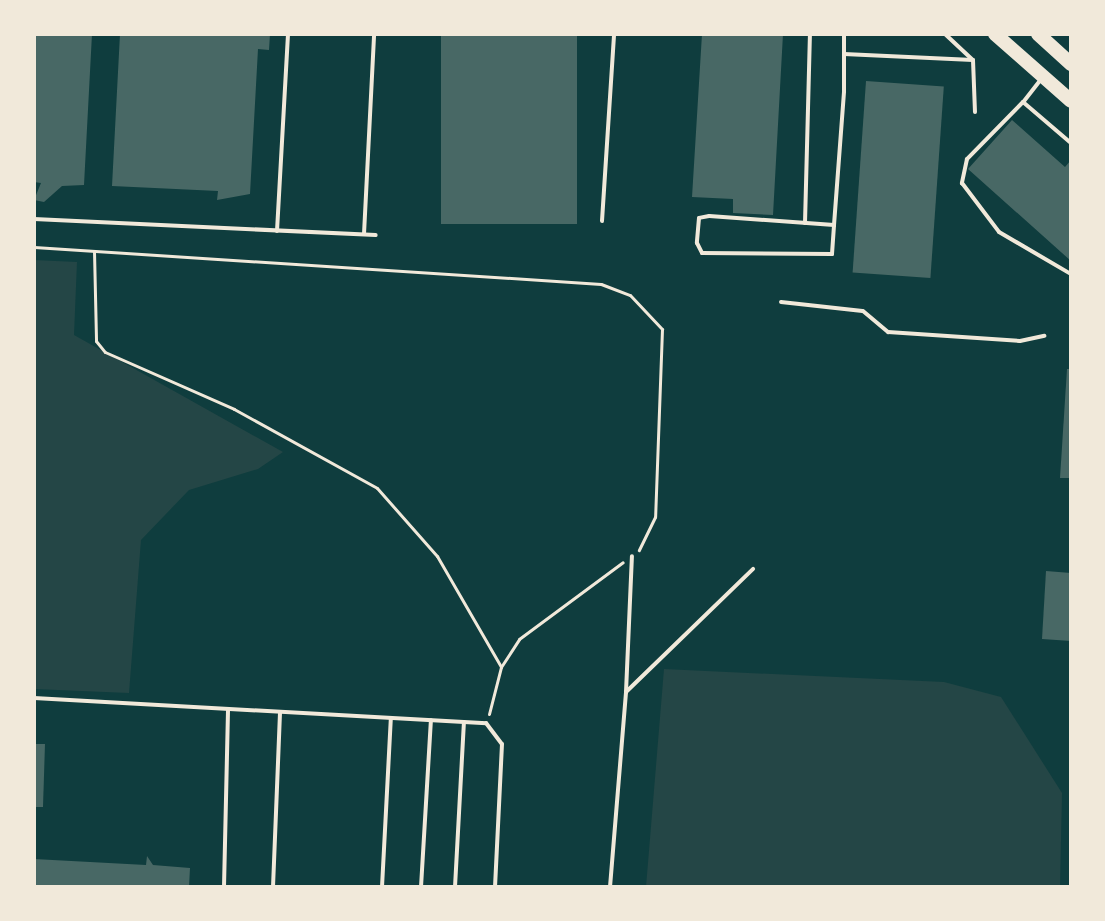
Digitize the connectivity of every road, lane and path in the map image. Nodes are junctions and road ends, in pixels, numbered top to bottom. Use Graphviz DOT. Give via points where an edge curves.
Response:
graph roads {
  1 [pos="288,34"];
  2 [pos="374,34"];
  3 [pos="614,34"];
  4 [pos="810,34"];
  5 [pos="844,34"];
  6 [pos="945,34"];
  7 [pos="995,34"];
  8 [pos="1038,34"];
  9 [pos="844,54"];
  10 [pos="973,60"];
  11 [pos="1071,64"];
  12 [pos="1043,77"];
  13 [pos="1071,101"];
  14 [pos="1023,102"];
  15 [pos="975,112"];
  16 [pos="1071,143"];
  17 [pos="34,219"];
  18 [pos="602,221"];
  19 [pos="805,223"];
  20 [pos="834,225"];
  21 [pos="277,231"];
  22 [pos="364,234"];
  23 [pos="376,235"];
  24 [pos="34,247"];
  25 [pos="94,251"];
  26 [pos="1071,274"];
  27 [pos="781,302"];
  28 [pos="1044,336"];
  29 [pos="632,556"];
  30 [pos="753,569"];
  31 [pos="501,667"];
  32 [pos="626,692"];
  33 [pos="34,698"];
  34 [pos="228,709"];
  35 [pos="280,712"];
  36 [pos="391,718"];
  37 [pos="431,720"];
  38 [pos="464,722"];
  39 [pos="486,723"];
  40 [pos="224,887"];
  41 [pos="273,887"];
  42 [pos="382,887"];
  43 [pos="421,887"];
  44 [pos="455,887"];
  45 [pos="495,887"];
  46 [pos="610,887"];
  1 -- 21 [label="lane"];
  2 -- 22 [label="lane"];
  3 -- 18 [label="lane"];
  4 -- 19 [label="lane"];
  5 -- 9 [label="lane"];
  6 -- 10 [label="lane"];
  7 -- 12 [label="main road"];
  8 -- 11 [label="main road"];
  9 -- 10 [label="lane"];
  9 -- 20 [label="lane"];
  10 -- 15 [label="lane"];
  12 -- 13 [label="main road"];
  12 -- 14 [label="lane"];
  14 -- 16 [label="lane"];
  14 -- 26 [label="lane" via="967,159 962,183 999,232"];
  17 -- 21 [label="lane"];
  19 -- 20 [label="lane"];
  19 -- 20 [label="lane" via="709,216 699,218 697,243 702,253 817,258 832,254"];
  21 -- 22 [label="lane"];
  22 -- 23 [label="lane"];
  24 -- 25 [label="path"];
  25 -- 29 [label="path" via="601,284 630,295 662,329 663,342 655,517 649,537"];
  25 -- 31 [label="path" via="96,341 105,352 234,409 377,488 437,556"];
  27 -- 28 [label="lane" via="863,311 888,332 1020,341"];
  29 -- 31 [label="path" via="519,639"];
  29 -- 32 [label="lane"];
  30 -- 32 [label="lane"];
  31 -- 39 [label="path"];
  32 -- 46 [label="lane"];
  33 -- 34 [label="lane"];
  34 -- 35 [label="lane"];
  34 -- 40 [label="lane"];
  35 -- 36 [label="lane"];
  35 -- 41 [label="lane"];
  36 -- 37 [label="lane"];
  36 -- 42 [label="lane"];
  37 -- 38 [label="lane"];
  37 -- 43 [label="lane"];
  38 -- 39 [label="lane"];
  38 -- 44 [label="lane"];
  39 -- 45 [label="lane" via="502,744"];
}
